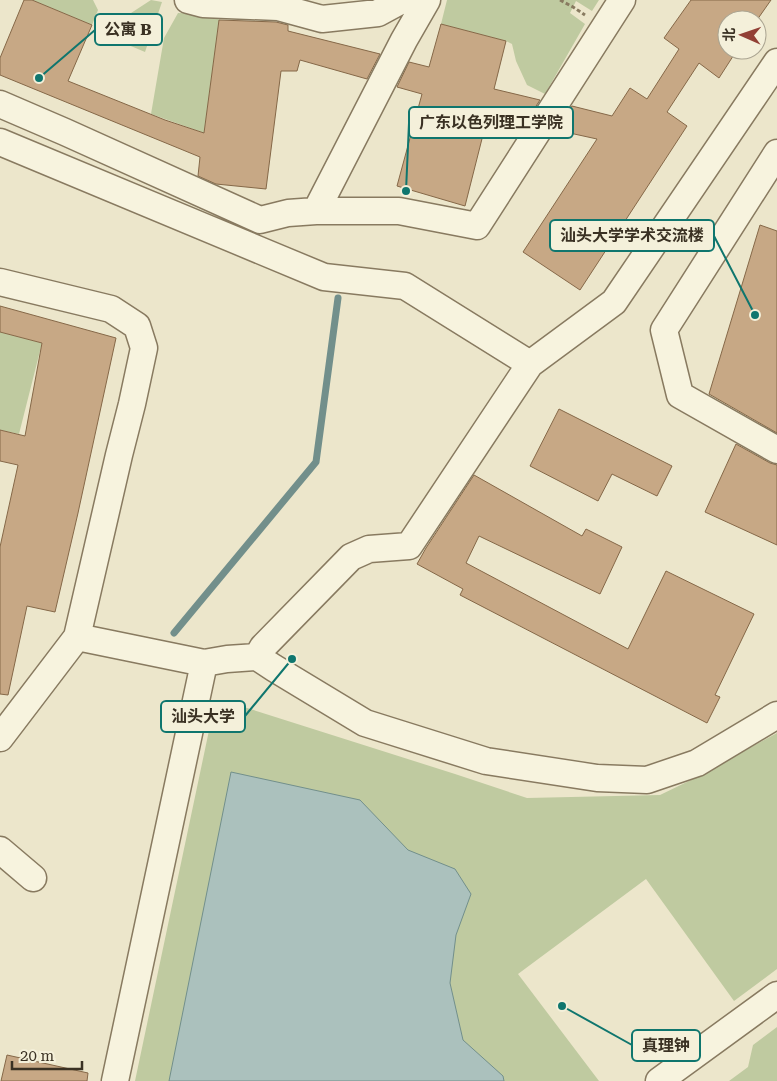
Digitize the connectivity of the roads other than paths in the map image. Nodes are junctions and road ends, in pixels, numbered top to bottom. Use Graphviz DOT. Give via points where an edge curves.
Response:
graph roads {
  1 [pos="188,0"];
  2 [pos="402,0"];
  3 [pos="426,0"];
  4 [pos="622,0"];
  5 [pos="777,62"];
  6 [pos="0,104"];
  7 [pos="0,142"];
  8 [pos="777,153"];
  9 [pos="316,211"];
  10 [pos="0,282"];
  11 [pos="530,364"];
  12 [pos="777,450"];
  13 [pos="77,637"];
  14 [pos="257,657"];
  15 [pos="204,663"];
  16 [pos="777,715"];
  17 [pos="0,738"];
  18 [pos="0,850"];
  19 [pos="33,878"];
  20 [pos="777,995"];
  21 [pos="115,1081"];
  22 [pos="659,1081"];
  1 -- 2 [label="street" via="203,4 278,7 322,19 378,13"];
  3 -- 9 [label="street"];
  4 -- 9 [label="street" via="477,226 399,211"];
  5 -- 11 [label="street" via="614,302"];
  6 -- 9 [label="street" via="260,220"];
  7 -- 11 [label="street" via="324,277 405,286"];
  8 -- 12 [label="street" via="664,330 680,395"];
  10 -- 13 [label="street" via="111,309 137,326 144,348"];
  11 -- 14 [label="street" via="408,546 369,549 351,557 262,647"];
  13 -- 15 [label="street"];
  13 -- 17 [label="street"];
  14 -- 15 [label="street"];
  14 -- 16 [label="street" via="365,723 486,761 597,778 647,780 697,763"];
  15 -- 21 [label="street"];
  18 -- 19 [label="street"];
  20 -- 22 [label="street"];
}
